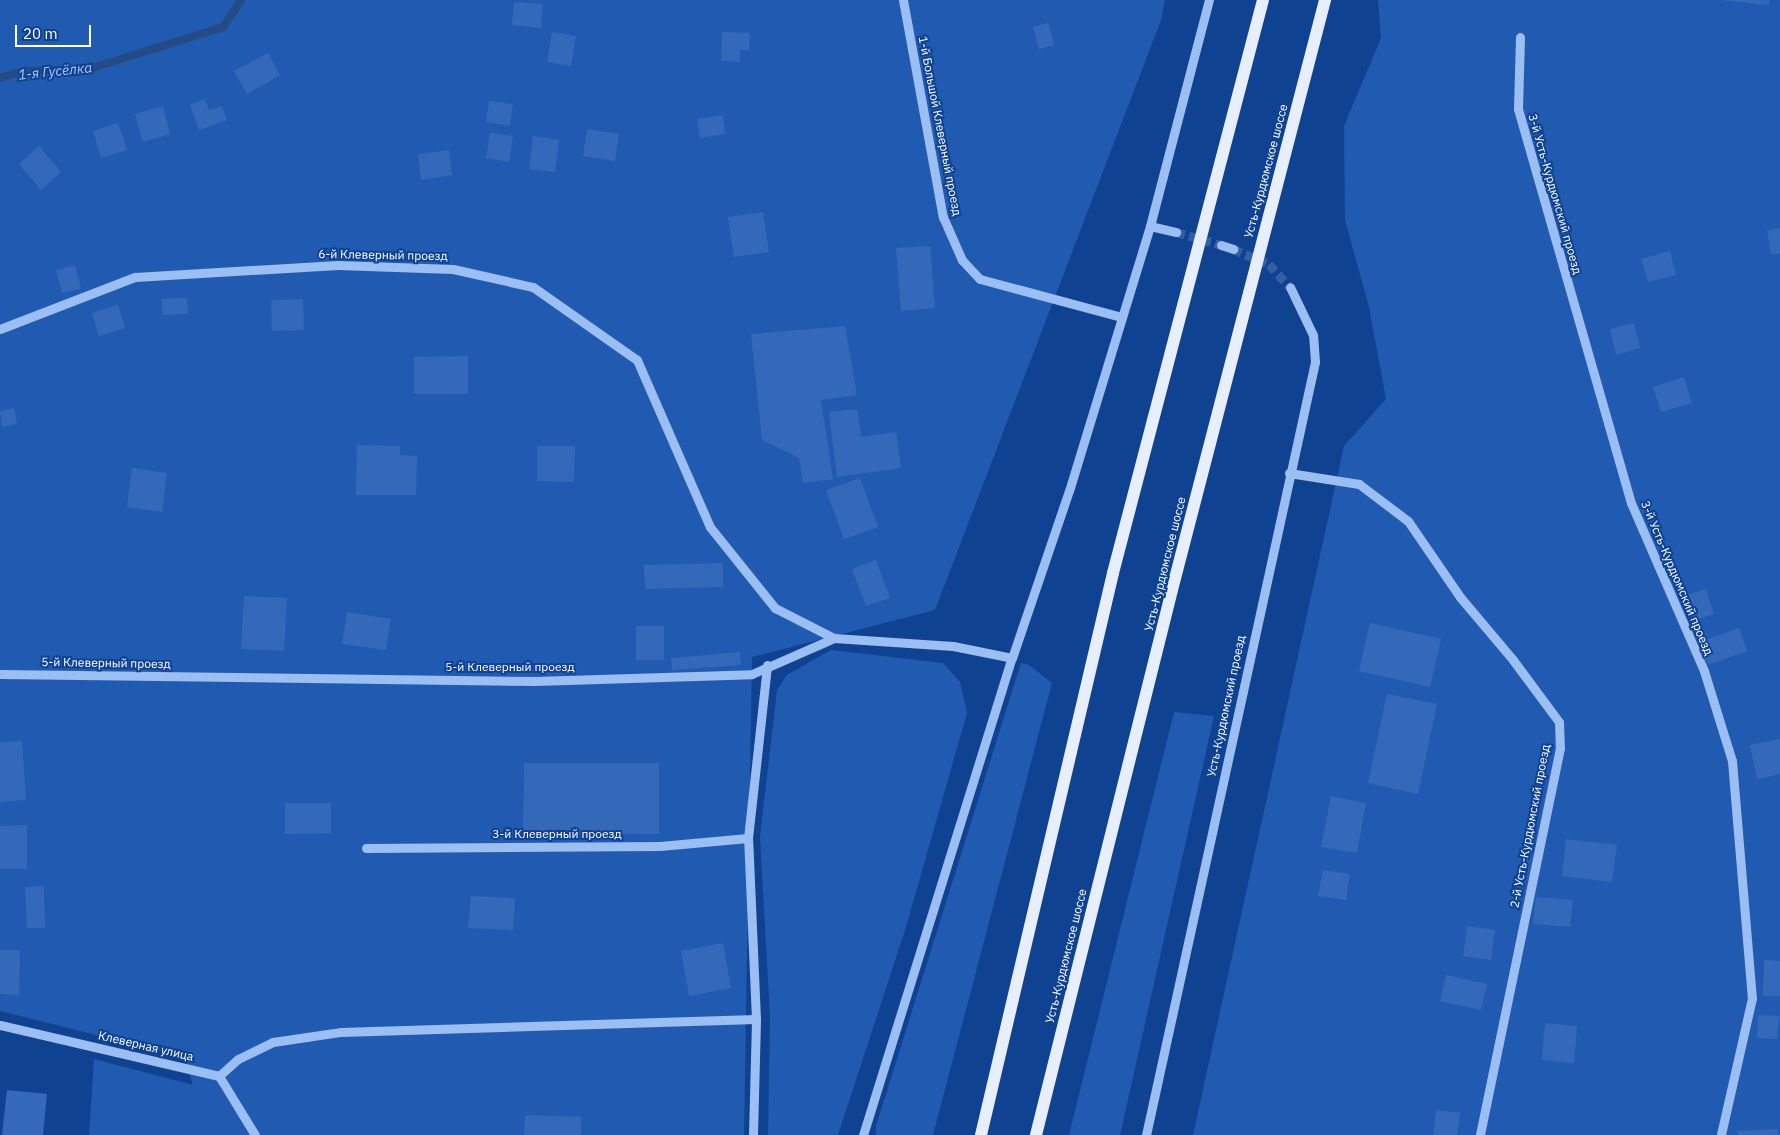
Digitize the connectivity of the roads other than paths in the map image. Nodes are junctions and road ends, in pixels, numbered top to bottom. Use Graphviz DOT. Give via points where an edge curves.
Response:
graph roads {
  1 [pos="903,0"];
  2 [pos="1209,0"];
  3 [pos="1263,0"];
  4 [pos="1324,0"];
  5 [pos="1520,37"];
  6 [pos="1150,226"];
  7 [pos="1176,232"];
  8 [pos="1221,245"];
  9 [pos="1233,249"];
  10 [pos="1290,287"];
  11 [pos="1122,317"];
  12 [pos="0,329"];
  13 [pos="1289,474"];
  14 [pos="834,638"];
  15 [pos="1012,658"];
  16 [pos="767,665"];
  17 [pos="0,674"];
  18 [pos="748,838"];
  19 [pos="366,848"];
  20 [pos="756,1019"];
  21 [pos="0,1025"];
  22 [pos="219,1076"];
  23 [pos="255,1135"];
  24 [pos="753,1135"];
  25 [pos="863,1135"];
  26 [pos="982,1135"];
  27 [pos="1036,1135"];
  28 [pos="1146,1135"];
  29 [pos="1480,1135"];
  30 [pos="1721,1135"];
  1 -- 11 [label="street, 1-й Большой Клеверный проезд" via="943,217 962,260 980,279"];
  2 -- 6 [label="street"];
  3 -- 26 [label="main road, bridge" via="1113,573"];
  4 -- 27 [label="main road, Усть-Курдюмское шоссе, bridge"];
  5 -- 30 [label="street, 3-й Усть-Курдюмский проезд" via="1518,109 1631,503 1704,671 1732,761 1752,998"];
  6 -- 7 [label="street"];
  6 -- 11 [label="street"];
  8 -- 9 [label="street"];
  10 -- 13 [label="street, Усть-Курдюмский проезд" via="1313,335 1315,362"];
  11 -- 15 [label="street" via="1069,491"];
  12 -- 14 [label="street, 6-й Клеверный проезд" via="136,277 338,265 453,268 533,287 637,360 710,527 775,608"];
  13 -- 28 [label="street, Усть-Курдюмский проезд"];
  13 -- 29 [label="street, 2-й Усть-Курдюмский проезд" via="1359,484 1408,521 1460,597 1559,722 1560,748"];
  14 -- 15 [label="street, 5-й Клеверный проезд" via="953,646"];
  14 -- 16 [label="street, 5-й Клеверный проезд"];
  15 -- 25 [label="street"];
  16 -- 17 [label="street, 5-й Клеверный проезд" via="752,674 535,681"];
  16 -- 18 [label="street"];
  18 -- 19 [label="street, 3-й Клеверный проезд" via="660,846"];
  18 -- 20 [label="street"];
  20 -- 22 [label="street" via="342,1032 274,1042 238,1059"];
  20 -- 24 [label="street"];
  21 -- 22 [label="street, Клеверная улица"];
  22 -- 23 [label="street"];
}
